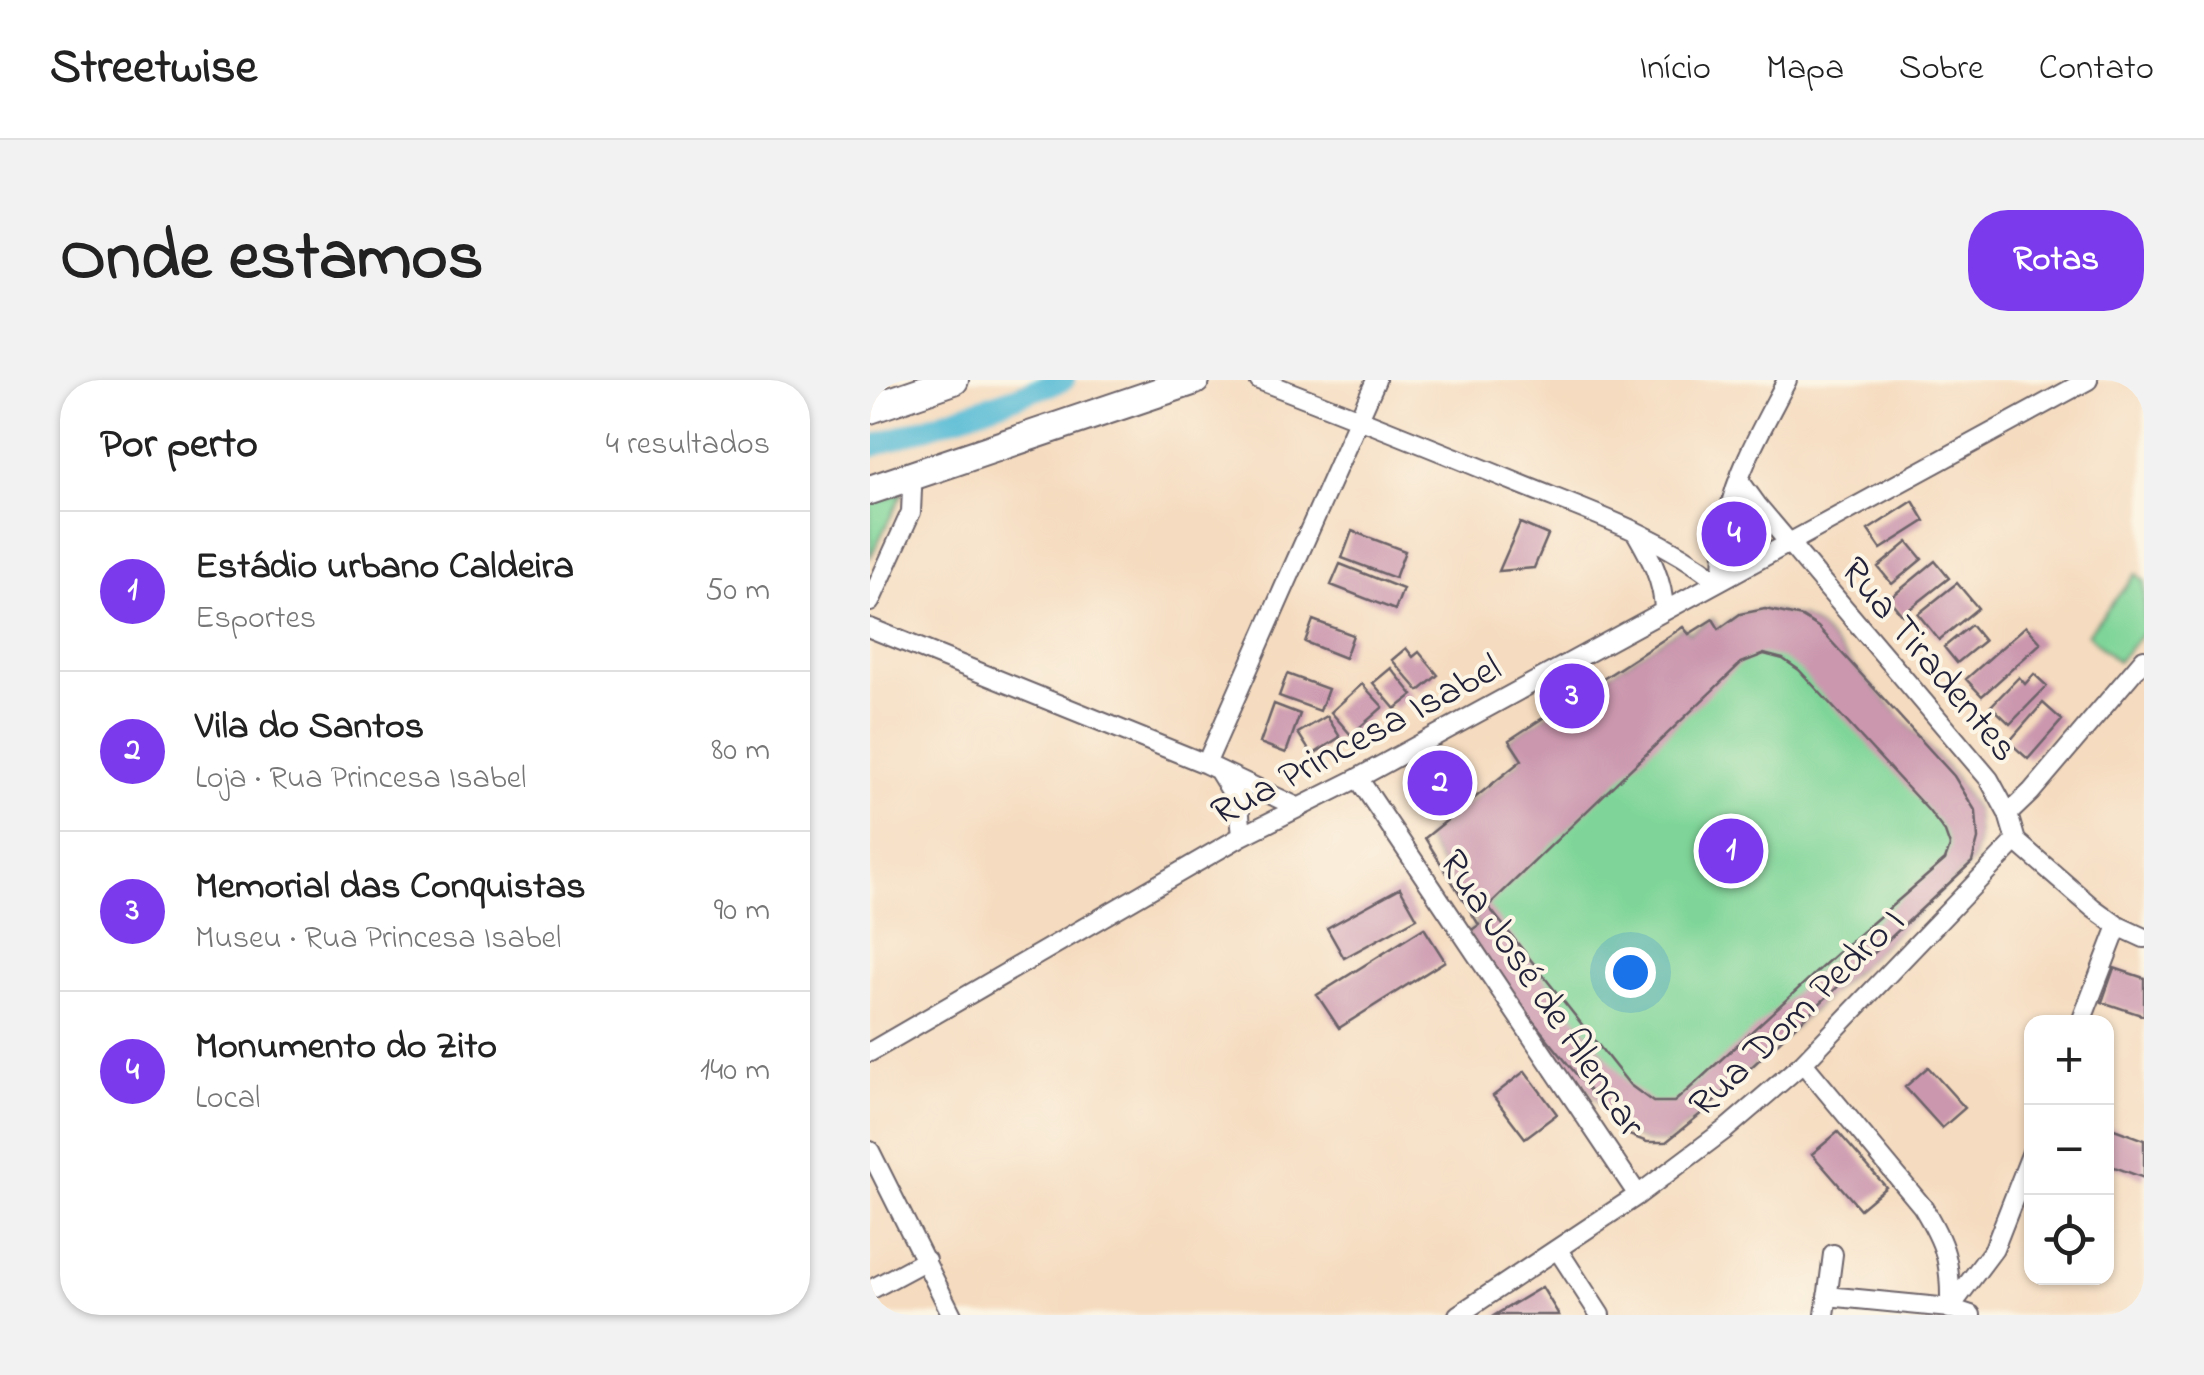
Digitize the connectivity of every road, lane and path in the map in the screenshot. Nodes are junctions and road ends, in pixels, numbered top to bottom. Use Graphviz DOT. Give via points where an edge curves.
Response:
graph roads {
  1 [pos="954,380"];
  2 [pos="1196,380"];
  3 [pos="1259,380"];
  4 [pos="1376,380"];
  5 [pos="1787,380"];
  6 [pos="2088,380"];
  7 [pos="870,409"];
  8 [pos="1360,418"];
  9 [pos="906,478"];
  10 [pos="1740,480"];
  11 [pos="870,490"];
  12 [pos="1634,531"];
  13 [pos="1789,543"];
  14 [pos="1721,579"];
  15 [pos="870,602"];
  16 [pos="1664,610"];
  17 [pos="870,628"];
  18 [pos="2144,659"];
  19 [pos="1212,767"];
  20 [pos="1358,778"];
  21 [pos="1297,807"];
  22 [pos="2008,814"];
  23 [pos="1242,836"];
  24 [pos="2016,842"];
  25 [pos="2118,926"];
  26 [pos="2144,938"];
  27 [pos="2084,1015"];
  28 [pos="870,1052"];
  29 [pos="1802,1064"];
  30 [pos="870,1151"];
  31 [pos="2024,1172"];
  32 [pos="1638,1196"];
  33 [pos="1558,1250"];
  34 [pos="1833,1254"];
  35 [pos="926,1260"];
  36 [pos="870,1290"];
  37 [pos="1826,1306"];
  38 [pos="1948,1311"];
  39 [pos="952,1315"];
  40 [pos="1458,1315"];
  41 [pos="1600,1315"];
  42 [pos="1971,1315"];
  1 -- 7 [label="main road"];
  2 -- 9 [label="main road"];
  3 -- 8 [label="street"];
  4 -- 8 [label="street"];
  5 -- 10 [label="street"];
  6 -- 13 [label="street, Rua Princesa Isabel"];
  8 -- 12 [label="street"];
  8 -- 19 [label="street"];
  9 -- 11 [label="main road"];
  9 -- 15 [label="street" via="911,512"];
  10 -- 13 [label="street, Rua Tiradentes"];
  10 -- 14 [label="street" via="1726,525"];
  12 -- 14 [label="street"];
  12 -- 16 [label="street" via="1657,570"];
  13 -- 14 [label="street, Rua Princesa Isabel"];
  13 -- 22 [label="street, Rua Tiradentes" via="1989,779"];
  14 -- 16 [label="street, Rua Princesa Isabel"];
  16 -- 20 [label="street, Rua Princesa Isabel"];
  17 -- 19 [label="street"];
  18 -- 22 [label="street"];
  19 -- 21 [label="street"];
  19 -- 23 [label="street" via="1239,804"];
  20 -- 21 [label="street, Rua Princesa Isabel"];
  20 -- 32 [label="street, Rua José de Alencar"];
  21 -- 23 [label="street, Rua Princesa Isabel"];
  22 -- 24 [label="street, Rua Tiradentes"];
  23 -- 28 [label="street, Rua Princesa Isabel"];
  24 -- 25 [label="street"];
  24 -- 29 [label="street, Rua Dom Pedro I"];
  25 -- 26 [label="street"];
  25 -- 27 [label="street"];
  29 -- 32 [label="street, Rua Dom Pedro I"];
  29 -- 38 [label="street" via="1937,1231 1949,1266"];
  30 -- 35 [label="street"];
  31 -- 38 [label="street" via="1994,1249"];
  32 -- 33 [label="street, Rua Dom Pedro I"];
  33 -- 40 [label="street, Rua Dom Pedro I"];
  33 -- 41 [label="street"];
  34 -- 37 [label="street"];
  35 -- 36 [label="street"];
  35 -- 39 [label="street"];
  37 -- 38 [label="street"];
  38 -- 42 [label="street"];
}
